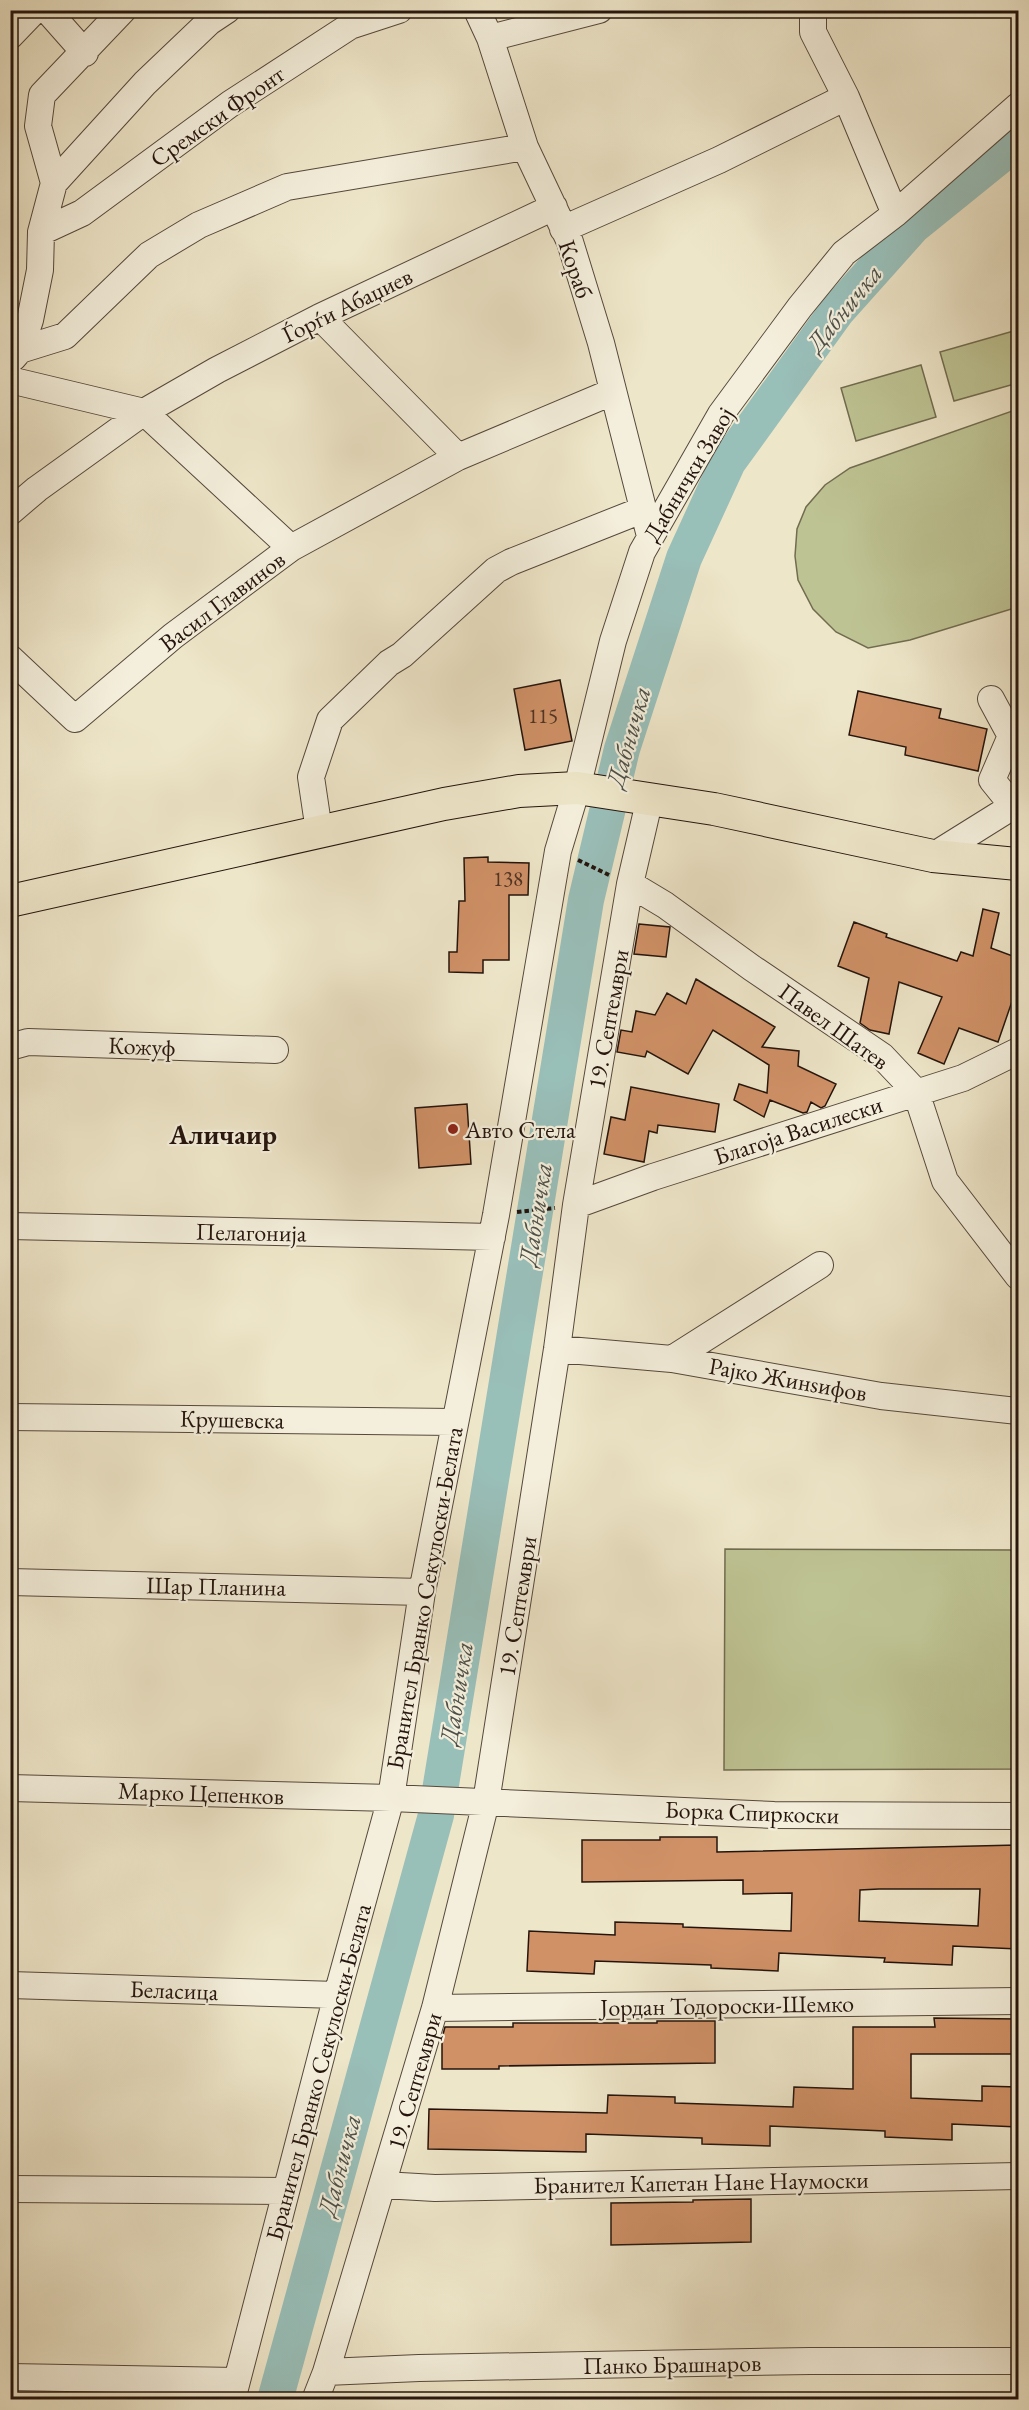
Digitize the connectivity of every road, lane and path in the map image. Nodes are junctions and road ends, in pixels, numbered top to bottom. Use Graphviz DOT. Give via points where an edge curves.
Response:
graph roads {
  1 [pos="35,10"];
  2 [pos="47,10"];
  3 [pos="123,10"];
  4 [pos="227,10"];
  5 [pos="399,10"];
  6 [pos="477,10"];
  7 [pos="599,10"];
  8 [pos="813,10"];
  9 [pos="10,36"];
  10 [pos="490,38"];
  11 [pos="84,53"];
  12 [pos="846,97"];
  13 [pos="1018,106"];
  14 [pos="525,147"];
  15 [pos="54,183"];
  16 [pos="895,214"];
  17 [pos="559,218"];
  18 [pos="41,232"];
  19 [pos="320,317"];
  20 [pos="15,355"];
  21 [pos="10,380"];
  22 [pos="612,392"];
  23 [pos="144,412"];
  24 [pos="458,457"];
  25 [pos="642,510"];
  26 [pos="10,512"];
  27 [pos="650,536"];
  28 [pos="291,548"];
  29 [pos="10,658"];
  30 [pos="991,699"];
  31 [pos="577,788"];
  32 [pos="650,798"];
  33 [pos="1016,804"];
  34 [pos="319,831"];
  35 [pos="558,851"];
  36 [pos="933,856"];
  37 [pos="1018,864"];
  38 [pos="630,885"];
  39 [pos="10,901"];
  40 [pos="10,1047"];
  41 [pos="275,1050"];
  42 [pos="1018,1051"];
  43 [pos="916,1092"];
  44 [pos="576,1205"];
  45 [pos="494,1226"];
  46 [pos="10,1227"];
  47 [pos="820,1265"];
  48 [pos="1018,1276"];
  49 [pos="557,1349"];
  50 [pos="672,1359"];
  51 [pos="1018,1411"];
  52 [pos="10,1417"];
  53 [pos="454,1422"];
  54 [pos="10,1582"];
  55 [pos="422,1592"];
  56 [pos="10,1788"];
  57 [pos="391,1798"];
  58 [pos="486,1802"];
  59 [pos="1018,1816"];
  60 [pos="10,1985"];
  61 [pos="337,1995"];
  62 [pos="1018,2001"];
  63 [pos="435,2008"];
  64 [pos="1018,2176"];
  65 [pos="383,2185"];
  66 [pos="10,2189"];
  67 [pos="286,2191"];
  68 [pos="1018,2361"];
  69 [pos="326,2372"];
  70 [pos="10,2376"];
  71 [pos="234,2390"];
  72 [pos="315,2400"];
  1 -- 9 [label="street"];
  2 -- 11 [label="street"];
  3 -- 11 [label="street"];
  4 -- 15 [label="street" via="209,22 146,83"];
  5 -- 18 [label="street, Сремски Фронт" via="350,26 230,104 82,213"];
  6 -- 10 [label="street, Кораб"];
  7 -- 10 [label="street"];
  8 -- 12 [label="street" via="813,32"];
  10 -- 14 [label="street, Кораб"];
  11 -- 15 [label="street" via="42,95 38,126"];
  12 -- 16 [label="street"];
  12 -- 17 [label="street" via="719,160"];
  13 -- 16 [label="street, Дабнички Завој"];
  14 -- 17 [label="street, Кораб"];
  14 -- 20 [label="street" via="287,187 199,225 149,255 65,336"];
  15 -- 18 [label="street"];
  16 -- 27 [label="street, Дабнички Завој" via="844,253 800,307 721,414"];
  17 -- 19 [label="street, Ѓорѓи Абаџиев"];
  17 -- 22 [label="street, Кораб" via="570,242"];
  18 -- 20 [label="street" via="40,270 30,320"];
  19 -- 23 [label="street, Ѓорѓи Абаџиев"];
  19 -- 24 [label="street"];
  21 -- 23 [label="street"];
  22 -- 24 [label="street, Васил Главинов"];
  22 -- 25 [label="street, Кораб"];
  23 -- 26 [label="street, Ѓорѓи Абаџиев"];
  23 -- 28 [label="street"];
  24 -- 28 [label="street, Васил Главинов"];
  25 -- 27 [label="street, Кораб"];
  25 -- 34 [label="street" via="496,570 330,720 310,777"];
  27 -- 31 [label="street, Дабнички Завој" via="613,641"];
  28 -- 29 [label="street, Васил Главинов" via="174,636 75,719"];
  30 -- 33 [label="street" via="1011,736 992,780"];
  31 -- 32 [label="main road"];
  31 -- 34 [label="main road" via="519,791"];
  31 -- 35 [label="street, Бранител Бранко Секулоски-Белата"];
  32 -- 36 [label="main road"];
  32 -- 38 [label="street, 19. Септември"];
  33 -- 36 [label="street"];
  34 -- 39 [label="main road"];
  35 -- 38 [label="path"];
  35 -- 45 [label="street, Бранител Бранко Секулоски-Белата"];
  36 -- 37 [label="main road"];
  38 -- 43 [label="street, Павел Шатев" via="665,905 882,1056"];
  38 -- 44 [label="street, 19. Септември"];
  40 -- 41 [label="street, Кожуф" via="28,1042"];
  42 -- 43 [label="street, Благоја Василески" via="963,1078"];
  43 -- 44 [label="street, Благоја Василески"];
  43 -- 48 [label="street, Павел Шатев" via="945,1181"];
  44 -- 45 [label="path"];
  44 -- 49 [label="street, 19. Септември"];
  45 -- 46 [label="street, Пелагонија"];
  45 -- 53 [label="street, Бранител Бранко Секулоски-Белата"];
  47 -- 50 [label="street"];
  49 -- 50 [label="street, Рајко Жинѕифов"];
  49 -- 58 [label="street, 19. Септември"];
  50 -- 51 [label="street, Рајко Жинѕифов" via="881,1396"];
  52 -- 53 [label="street, Крушевска"];
  53 -- 55 [label="street, Бранител Бранко Секулоски-Белата"];
  54 -- 55 [label="street, Шар Планина"];
  55 -- 57 [label="street, Бранител Бранко Секулоски-Белата"];
  56 -- 57 [label="street, Марко Цепенков"];
  57 -- 58 [label="street, Марко Цепенков"];
  57 -- 61 [label="street, Бранител Бранко Секулоски-Белата"];
  58 -- 59 [label="street, Борка Спиркоски" via="774,1815"];
  58 -- 63 [label="street, 19. Септември"];
  60 -- 61 [label="street, Беласица"];
  61 -- 67 [label="street, Бранител Бранко Секулоски-Белата"];
  62 -- 63 [label="street, Јордан Тодороски-Шемко"];
  63 -- 65 [label="street, 19. Септември"];
  64 -- 65 [label="street, Бранител Капетан Нане Наумоски" via="435,2188"];
  65 -- 69 [label="street, 19. Септември"];
  66 -- 67 [label="street"];
  67 -- 71 [label="street, Бранител Бранко Секулоски-Белата"];
  68 -- 69 [label="street, Панко Брашнаров" via="810,2361"];
  69 -- 72 [label="street, 19. Септември"];
  70 -- 71 [label="street"];
}
